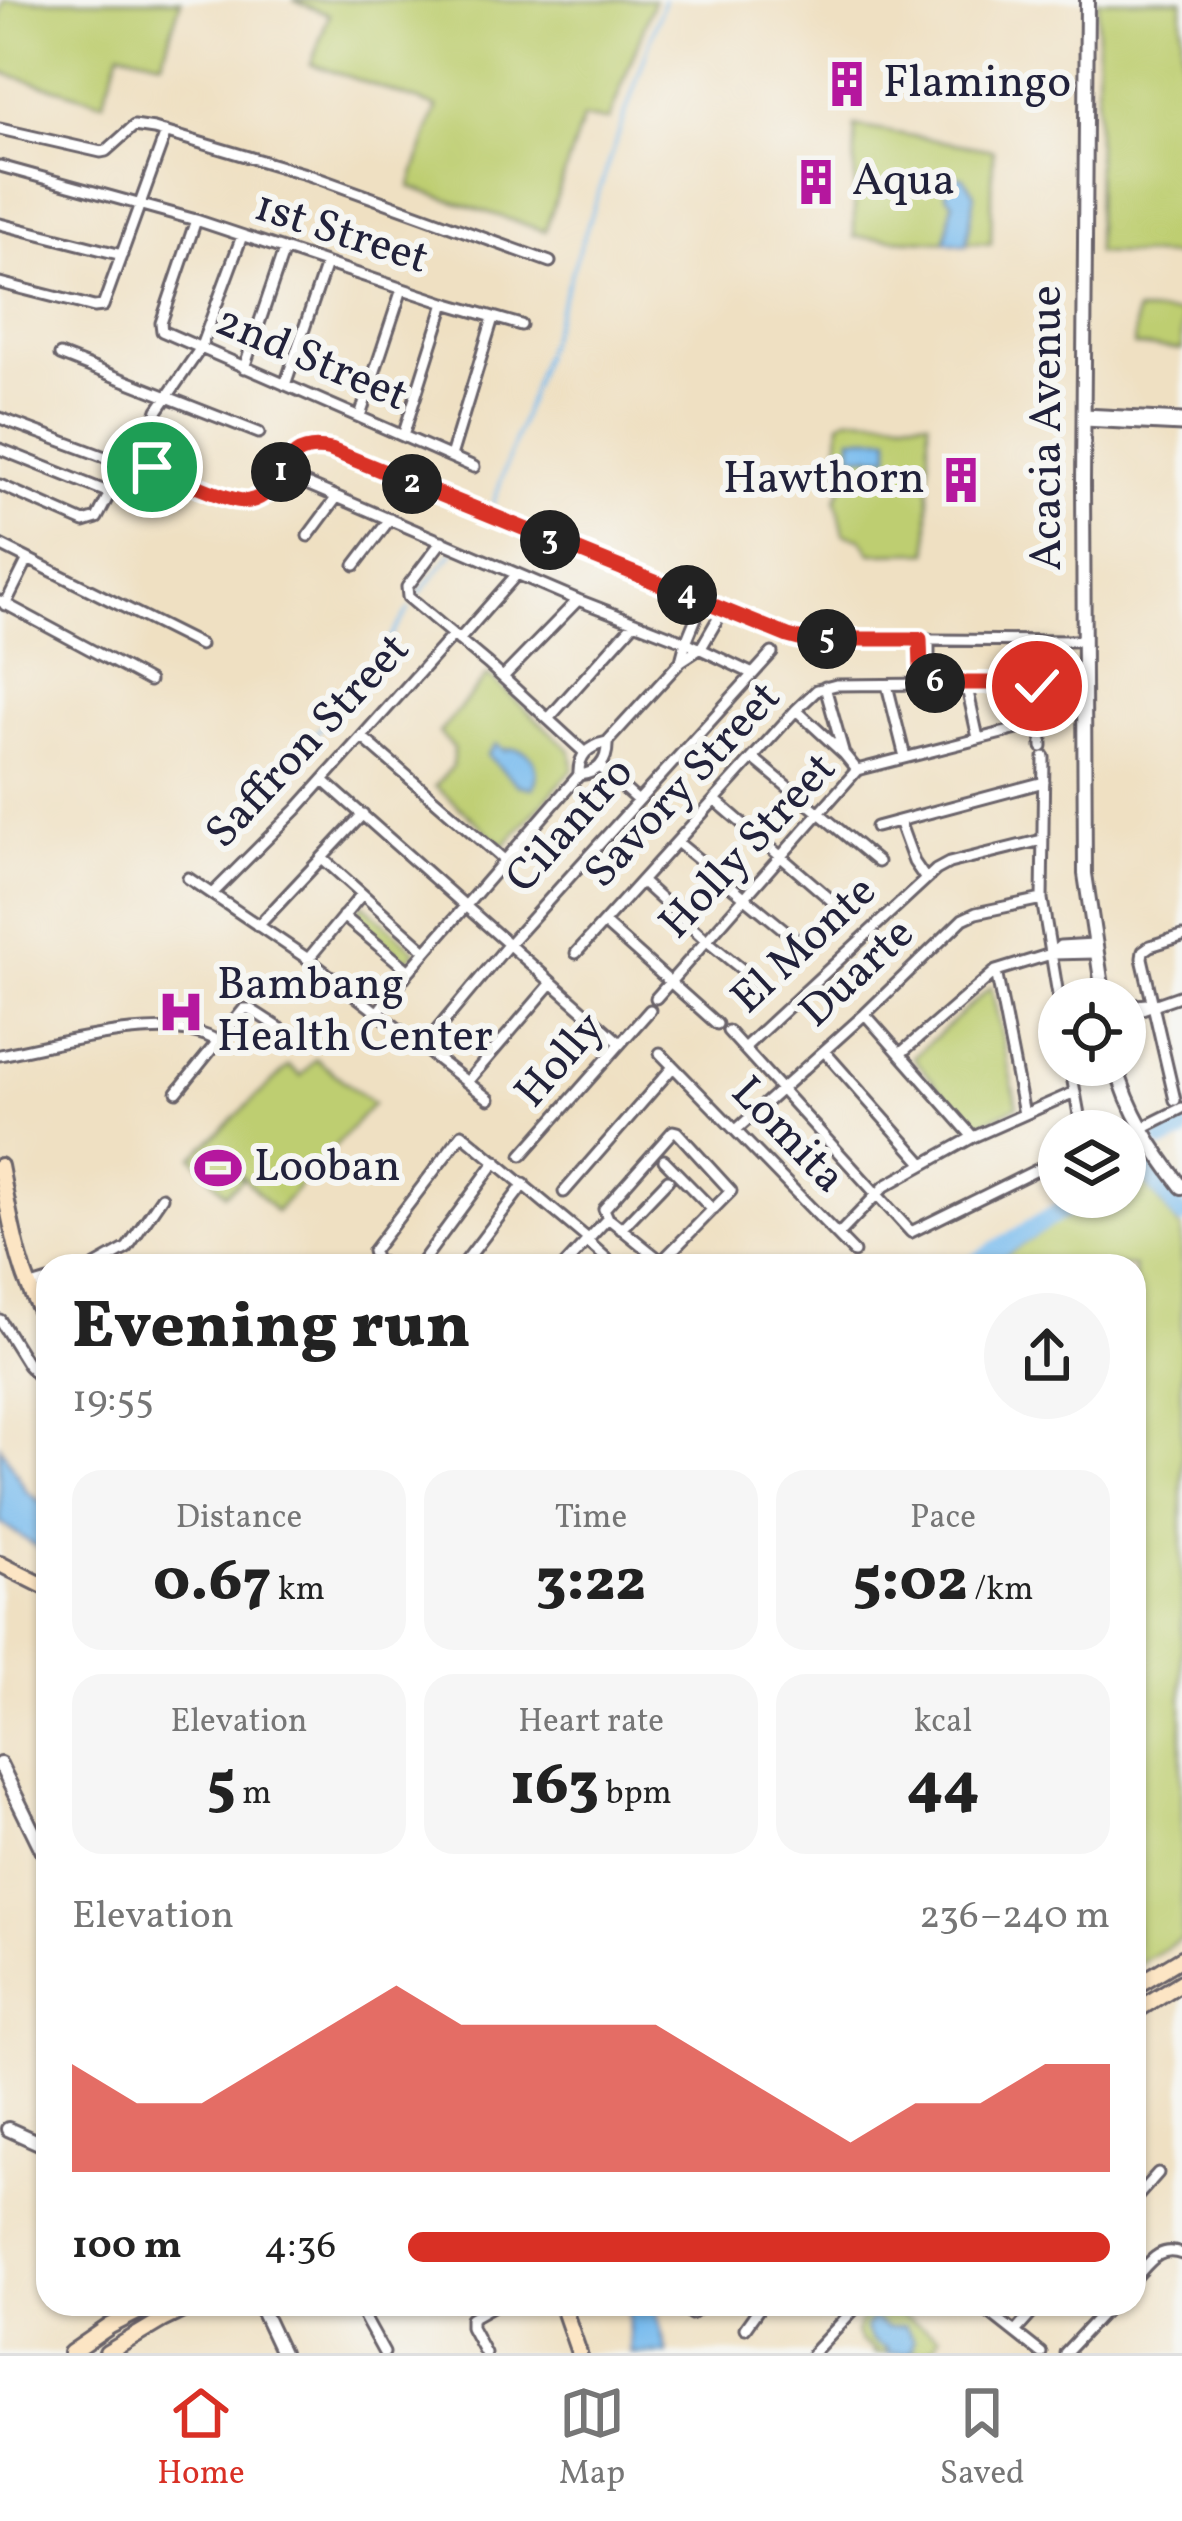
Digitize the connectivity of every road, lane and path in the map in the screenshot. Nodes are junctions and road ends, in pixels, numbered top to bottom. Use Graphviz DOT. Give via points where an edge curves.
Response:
graph roads {
  1 [pos="1087,0"];
  2 [pos="0,129"];
  3 [pos="166,132"];
  4 [pos="0,166"];
  5 [pos="141,204"];
  6 [pos="196,220"];
  7 [pos="0,224"];
  8 [pos="242,236"];
  9 [pos="284,250"];
  10 [pos="122,255"];
  11 [pos="550,262"];
  12 [pos="326,264"];
  13 [pos="0,283"];
  14 [pos="402,289"];
  15 [pos="445,303"];
  16 [pos="493,318"];
  17 [pos="521,325"];
  18 [pos="200,349"];
  19 [pos="60,355"];
  20 [pos="244,368"];
  21 [pos="285,385"];
  22 [pos="166,396"];
  23 [pos="360,416"];
  24 [pos="1084,417"];
  25 [pos="0,418"];
  26 [pos="1182,423"];
  27 [pos="259,433"];
  28 [pos="404,436"];
  29 [pos="0,449"];
  30 [pos="451,456"];
  31 [pos="145,461"];
  32 [pos="474,467"];
  33 [pos="302,482"];
  34 [pos="0,485"];
  35 [pos="110,493"];
  36 [pos="337,497"];
  37 [pos="389,519"];
  38 [pos="308,536"];
  39 [pos="442,541"];
  40 [pos="0,544"];
  41 [pos="28,559"];
  42 [pos="355,565"];
  43 [pos="517,574"];
  44 [pos="578,600"];
  45 [pos="704,602"];
  46 [pos="2,603"];
  47 [pos="724,610"];
  48 [pos="635,622"];
  49 [pos="456,638"];
  50 [pos="925,639"];
  51 [pos="1084,640"];
  52 [pos="686,642"];
  53 [pos="200,645"];
  54 [pos="700,648"];
  55 [pos="772,653"];
  56 [pos="681,661"];
  57 [pos="753,674"];
  58 [pos="502,677"];
  59 [pos="925,679"];
  60 [pos="149,681"];
  61 [pos="966,683"];
  62 [pos="886,685"];
  63 [pos="825,687"];
  64 [pos="796,710"];
  65 [pos="548,718"];
  66 [pos="1041,723"];
  67 [pos="362,737"];
  68 [pos="978,738"];
  69 [pos="607,742"];
  70 [pos="585,753"];
  71 [pos="844,754"];
  72 [pos="905,757"];
  73 [pos="753,758"];
  74 [pos="600,767"];
  75 [pos="856,770"];
  76 [pos="579,775"];
  77 [pos="323,780"];
  78 [pos="1044,782"];
  79 [pos="715,800"];
  80 [pos="638,801"];
  81 [pos="819,813"];
  82 [pos="363,814"];
  83 [pos="899,820"];
  84 [pos="876,826"];
  85 [pos="1042,840"];
  86 [pos="676,842"];
  87 [pos="780,856"];
  88 [pos="322,858"];
  89 [pos="504,860"];
  90 [pos="878,862"];
  91 [pos="188,878"];
  92 [pos="925,878"];
  93 [pos="641,881"];
  94 [pos="212,894"];
  95 [pos="362,894"];
  96 [pos="743,898"];
  97 [pos="1042,899"];
  98 [pos="837,905"];
  99 [pos="465,906"];
  100 [pos="343,916"];
  101 [pos="604,923"];
  102 [pos="258,926"];
  103 [pos="1182,936"];
  104 [pos="707,941"];
  105 [pos="508,945"];
  106 [pos="802,945"];
  107 [pos="1095,948"];
  108 [pos="426,951"];
  109 [pos="576,953"];
  110 [pos="1051,954"];
  111 [pos="308,959"];
  112 [pos="409,971"];
  113 [pos="996,971"];
  114 [pos="1055,978"];
  115 [pos="1100,978"];
  116 [pos="551,983"];
  117 [pos="670,983"];
  118 [pos="760,984"];
  119 [pos="1182,995"];
  120 [pos="656,998"];
  121 [pos="1152,1004"];
  122 [pos="1146,1006"];
  123 [pos="650,1010"];
  124 [pos="376,1012"];
  125 [pos="865,1014"];
  126 [pos="717,1024"];
  127 [pos="281,1030"];
  128 [pos="728,1031"];
  129 [pos="217,1042"];
  130 [pos="620,1043"];
  131 [pos="422,1048"];
  132 [pos="744,1048"];
  133 [pos="824,1051"];
  134 [pos="660,1053"];
  135 [pos="901,1053"];
  136 [pos="0,1055"];
  137 [pos="673,1067"];
  138 [pos="1182,1070"];
  139 [pos="1170,1076"];
  140 [pos="467,1082"];
  141 [pos="1074,1086"];
  142 [pos="781,1089"];
  143 [pos="177,1092"];
  144 [pos="1075,1092"];
  145 [pos="489,1099"];
  146 [pos="1179,1104"];
  147 [pos="1078,1110"];
  148 [pos="1024,1114"];
  149 [pos="1146,1125"];
  150 [pos="736,1130"];
  151 [pos="1146,1135"];
  152 [pos="974,1137"];
  153 [pos="522,1155"];
  154 [pos="664,1160"];
  155 [pos="496,1161"];
  156 [pos="924,1164"];
  157 [pos="0,1166"];
  158 [pos="1038,1169"];
  159 [pos="668,1180"];
  160 [pos="524,1184"];
  161 [pos="1182,1187"];
  162 [pos="564,1192"];
  163 [pos="877,1195"];
  164 [pos="162,1197"];
  165 [pos="713,1210"];
  166 [pos="6,1213"];
  167 [pos="608,1218"];
  168 [pos="621,1228"];
  169 [pos="838,1235"];
  170 [pos="588,1240"];
  171 [pos="854,1252"];
  172 [pos="117,1254"];
  173 [pos="374,1254"];
  174 [pos="428,1254"];
  175 [pos="471,1254"];
  176 [pos="575,1254"];
  177 [pos="603,1254"];
  178 [pos="651,1254"];
  179 [pos="668,1254"];
  180 [pos="36,1285"];
  181 [pos="28,1287"];
  182 [pos="36,1302"];
  183 [pos="0,1319"];
  184 [pos="36,1373"];
  185 [pos="0,1564"];
  186 [pos="36,1582"];
  187 [pos="0,1764"];
  188 [pos="36,1838"];
  189 [pos="1177,1961"];
  190 [pos="1146,1980"];
  191 [pos="1182,1981"];
  192 [pos="1146,2004"];
  193 [pos="8,2129"];
  194 [pos="36,2142"];
  195 [pos="1158,2174"];
  196 [pos="1146,2187"];
  197 [pos="1182,2254"];
  198 [pos="1146,2265"];
  199 [pos="130,2316"];
  200 [pos="173,2316"];
  201 [pos="265,2316"];
  202 [pos="364,2316"];
  203 [pos="473,2316"];
  204 [pos="566,2316"];
  205 [pos="754,2316"];
  206 [pos="848,2316"];
  207 [pos="995,2316"];
  208 [pos="1030,2316"];
  209 [pos="1100,2316"];
  210 [pos="745,2328"];
  211 [pos="1016,2332"];
  212 [pos="71,2353"];
  213 [pos="106,2353"];
  214 [pos="282,2353"];
  215 [pos="384,2353"];
  216 [pos="485,2353"];
  217 [pos="578,2353"];
  218 [pos="813,2353"];
  219 [pos="1041,2353"];
  220 [pos="1065,2353"];
  1 -- 24 [label="street, Acacia Avenue"];
  2 -- 3 [label="street" via="101,152 136,126"];
  3 -- 5 [label="street"];
  3 -- 11 [label="street"];
  4 -- 5 [label="street, 1st Street"];
  5 -- 6 [label="street, 1st Street"];
  5 -- 10 [label="street"];
  6 -- 8 [label="street, 1st Street"];
  6 -- 18 [label="street, 2nd Street" via="161,329"];
  7 -- 10 [label="street"];
  8 -- 9 [label="street, 1st Street"];
  8 -- 18 [label="street"];
  9 -- 12 [label="street, 1st Street"];
  9 -- 20 [label="street"];
  10 -- 13 [label="street" via="100,307"];
  12 -- 14 [label="street, 1st Street"];
  12 -- 21 [label="street"];
  14 -- 15 [label="street, 1st Street"];
  14 -- 23 [label="street"];
  15 -- 16 [label="street, 1st Street"];
  15 -- 28 [label="street"];
  16 -- 17 [label="street, 1st Street"];
  16 -- 30 [label="street"];
  18 -- 20 [label="street, 2nd Street"];
  18 -- 22 [label="street"];
  19 -- 22 [label="street"];
  20 -- 21 [label="street, 2nd Street"];
  21 -- 23 [label="street, 2nd Street"];
  22 -- 27 [label="street"];
  22 -- 31 [label="street"];
  23 -- 28 [label="street, 2nd Street"];
  24 -- 26 [label="street"];
  24 -- 51 [label="street, Acacia Avenue"];
  25 -- 31 [label="street" via="122,463"];
  28 -- 30 [label="street, 2nd Street"];
  29 -- 35 [label="street"];
  30 -- 32 [label="street, 2nd Street"];
  31 -- 35 [label="street" via="130,494"];
  31 -- 45 [label="street" via="246,501 262,496 302,450 331,450"];
  33 -- 36 [label="street"];
  34 -- 35 [label="street" via="84,523 97,518"];
  36 -- 37 [label="street"];
  36 -- 38 [label="street"];
  37 -- 39 [label="street"];
  37 -- 42 [label="street"];
  39 -- 43 [label="street"];
  39 -- 49 [label="street" via="406,592"];
  40 -- 41 [label="street"];
  41 -- 46 [label="street"];
  41 -- 53 [label="street"];
  43 -- 44 [label="street"];
  43 -- 49 [label="street, Saffron Street"];
  44 -- 48 [label="street"];
  44 -- 58 [label="street"];
  45 -- 47 [label="street"];
  45 -- 52 [label="street"];
  46 -- 60 [label="street"];
  47 -- 50 [label="street" via="799,639"];
  47 -- 54 [label="street"];
  48 -- 52 [label="street"];
  48 -- 65 [label="street"];
  49 -- 58 [label="street"];
  49 -- 67 [label="street, Saffron Street"];
  50 -- 51 [label="street"];
  50 -- 59 [label="street"];
  51 -- 107 [label="street, Acacia Avenue" via="1085,874"];
  52 -- 54 [label="street"];
  52 -- 56 [label="street"];
  54 -- 56 [label="street"];
  54 -- 57 [label="street"];
  55 -- 57 [label="street, Cilantro"];
  56 -- 69 [label="street"];
  57 -- 80 [label="street, Cilantro"];
  58 -- 65 [label="street"];
  59 -- 61 [label="street, Savory Street"];
  59 -- 62 [label="street, Savory Street"];
  61 -- 66 [label="street, Savory Street" via="1037,686"];
  61 -- 68 [label="street"];
  62 -- 63 [label="street, Savory Street"];
  62 -- 72 [label="street"];
  63 -- 64 [label="street, Savory Street"];
  63 -- 71 [label="street"];
  64 -- 71 [label="street"];
  64 -- 73 [label="street, Savory Street"];
  65 -- 70 [label="street"];
  66 -- 68 [label="street, Holly Street"];
  66 -- 78 [label="street"];
  67 -- 77 [label="street, Saffron Street"];
  67 -- 89 [label="street"];
  68 -- 72 [label="street, Holly Street"];
  69 -- 70 [label="street"];
  69 -- 74 [label="street"];
  70 -- 76 [label="street"];
  71 -- 75 [label="street"];
  72 -- 75 [label="street, Holly Street"];
  73 -- 79 [label="street, Savory Street"];
  73 -- 81 [label="street"];
  74 -- 76 [label="street"];
  74 -- 80 [label="street"];
  75 -- 81 [label="street, Holly Street"];
  76 -- 89 [label="street"];
  77 -- 82 [label="street"];
  77 -- 94 [label="street, Saffron Street"];
  78 -- 83 [label="street"];
  78 -- 85 [label="street"];
  79 -- 86 [label="street, Savory Street"];
  79 -- 87 [label="street"];
  80 -- 105 [label="street, Cilantro"];
  81 -- 87 [label="street, Holly Street"];
  81 -- 90 [label="street"];
  82 -- 88 [label="street"];
  82 -- 99 [label="street"];
  83 -- 84 [label="street"];
  83 -- 92 [label="street"];
  85 -- 92 [label="street, El Monte" via="949,863"];
  85 -- 97 [label="street"];
  86 -- 93 [label="street, Savory Street"];
  86 -- 96 [label="street"];
  87 -- 96 [label="street, Holly Street"];
  87 -- 98 [label="street"];
  88 -- 95 [label="street"];
  88 -- 102 [label="street"];
  89 -- 99 [label="street"];
  91 -- 94 [label="street"];
  92 -- 132 [label="street, El Monte"];
  93 -- 101 [label="street, Savory Street"];
  93 -- 104 [label="street"];
  94 -- 102 [label="street"];
  95 -- 100 [label="street"];
  95 -- 108 [label="street"];
  96 -- 104 [label="street, Holly Street"];
  96 -- 106 [label="street"];
  97 -- 110 [label="street"];
  97 -- 125 [label="street, Duarte" via="963,919"];
  99 -- 105 [label="street"];
  99 -- 108 [label="street"];
  100 -- 111 [label="street"];
  100 -- 112 [label="street"];
  101 -- 109 [label="street, Savory Street"];
  101 -- 117 [label="street"];
  102 -- 111 [label="street"];
  103 -- 121 [label="street" via="1143,951"];
  104 -- 117 [label="street, Holly Street"];
  104 -- 118 [label="street"];
  105 -- 116 [label="street"];
  105 -- 131 [label="street, Cilantro"];
  107 -- 110 [label="street"];
  107 -- 115 [label="street, Acacia Avenue"];
  108 -- 112 [label="street"];
  110 -- 113 [label="street"];
  110 -- 114 [label="street"];
  111 -- 124 [label="street"];
  112 -- 124 [label="street"];
  113 -- 135 [label="street"];
  113 -- 148 [label="street"];
  116 -- 130 [label="street"];
  116 -- 140 [label="street"];
  117 -- 120 [label="street, Holly Street"];
  117 -- 126 [label="street"];
  119 -- 121 [label="street"];
  121 -- 122 [label="street"];
  121 -- 139 [label="street"];
  123 -- 130 [label="street, Holly"];
  124 -- 131 [label="street"];
  125 -- 133 [label="street, Duarte"];
  125 -- 135 [label="street"];
  127 -- 129 [label="street" via="247,1008"];
  128 -- 132 [label="street"];
  129 -- 136 [label="street" via="191,1030 157,1029"];
  129 -- 143 [label="street"];
  130 -- 153 [label="street, Holly"];
  131 -- 140 [label="street"];
  132 -- 142 [label="street"];
  133 -- 142 [label="street, Duarte"];
  133 -- 156 [label="street"];
  134 -- 137 [label="street, Lomita"];
  135 -- 152 [label="street"];
  137 -- 150 [label="street, Lomita"];
  137 -- 162 [label="street"];
  138 -- 139 [label="street"];
  139 -- 146 [label="street"];
  140 -- 145 [label="street"];
  141 -- 144 [label="street"];
  142 -- 150 [label="street, Duarte"];
  142 -- 163 [label="street"];
  144 -- 147 [label="street"];
  144 -- 148 [label="street"];
  146 -- 149 [label="street"];
  148 -- 152 [label="street"];
  150 -- 169 [label="street, Lomita"];
  151 -- 161 [label="street"];
  152 -- 156 [label="street"];
  154 -- 165 [label="street"];
  155 -- 160 [label="street"];
  155 -- 173 [label="street" via="462,1134"];
  155 -- 174 [label="street"];
  156 -- 163 [label="street"];
  157 -- 166 [label="main road"];
  158 -- 163 [label="street" via="911,1232"];
  159 -- 168 [label="street"];
  160 -- 170 [label="street"];
  160 -- 175 [label="street"];
  163 -- 169 [label="street"];
  164 -- 172 [label="street"];
  165 -- 167 [label="street" via="730,1187 673,1131 605,1206"];
  165 -- 179 [label="street"];
  166 -- 181 [label="main road"];
  167 -- 168 [label="street"];
  167 -- 170 [label="street"];
  168 -- 178 [label="street"];
  169 -- 171 [label="street, Lomita"];
  170 -- 176 [label="street"];
  170 -- 177 [label="street"];
  180 -- 181 [label="street"];
  181 -- 182 [label="main road"];
  183 -- 184 [label="street"];
  185 -- 186 [label="main road"];
  187 -- 188 [label="street"];
  189 -- 190 [label="main road"];
  189 -- 191 [label="main road"];
  191 -- 192 [label="main road"];
  193 -- 194 [label="street"];
  195 -- 196 [label="street"];
  197 -- 198 [label="street" via="1167,2250"];
  199 -- 212 [label="main road"];
  200 -- 213 [label="main road"];
  201 -- 214 [label="street"];
  202 -- 215 [label="street"];
  203 -- 216 [label="street"];
  204 -- 217 [label="main road"];
  205 -- 210 [label="street"];
  206 -- 218 [label="street"];
  207 -- 211 [label="street"];
  208 -- 211 [label="street"];
  209 -- 220 [label="street"];
  211 -- 219 [label="street"];
}
